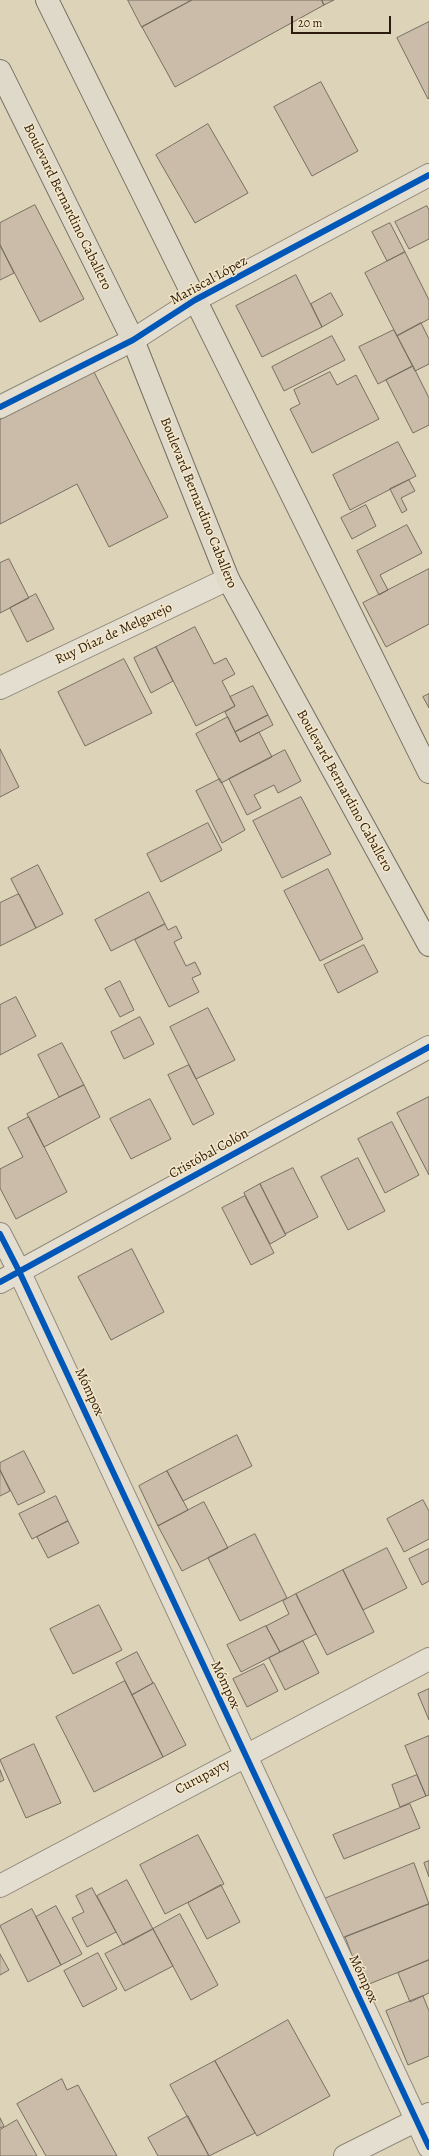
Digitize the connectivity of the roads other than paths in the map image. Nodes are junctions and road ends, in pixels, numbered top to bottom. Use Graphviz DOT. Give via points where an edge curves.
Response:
graph roads {
  1 [pos="47,0"];
  2 [pos="0,71"];
  3 [pos="429,175"];
  4 [pos="195,300"];
  5 [pos="133,340"];
  6 [pos="0,407"];
  7 [pos="228,579"];
  8 [pos="0,688"];
  9 [pos="429,772"];
  10 [pos="429,945"];
  11 [pos="429,1047"];
  12 [pos="0,1234"];
  13 [pos="19,1271"];
  14 [pos="0,1282"];
  15 [pos="429,1659"];
  16 [pos="245,1755"];
  17 [pos="0,1886"];
  18 [pos="423,2117"];
  19 [pos="429,2147"];
  20 [pos="345,2156"];
  1 -- 4 [label="main road"];
  2 -- 5 [label="main road, Boulevard Bernardino Caballero"];
  3 -- 4 [label="street, Mariscal López"];
  4 -- 5 [label="street, Mariscal López"];
  4 -- 9 [label="main road"];
  5 -- 6 [label="street, Mariscal López"];
  5 -- 7 [label="main road, Boulevard Bernardino Caballero"];
  7 -- 8 [label="street, Ruy Díaz de Melgarejo"];
  7 -- 10 [label="main road, Boulevard Bernardino Caballero"];
  11 -- 13 [label="street, Cristóbal Colón"];
  12 -- 13 [label="street, Mómpox"];
  13 -- 14 [label="street, Cristóbal Colón"];
  13 -- 16 [label="street, Mómpox"];
  15 -- 16 [label="street, Curupayty"];
  16 -- 17 [label="street, Curupayty"];
  16 -- 18 [label="street, Mómpox"];
  18 -- 19 [label="street, Mómpox"];
  18 -- 20 [label="street"];
}
